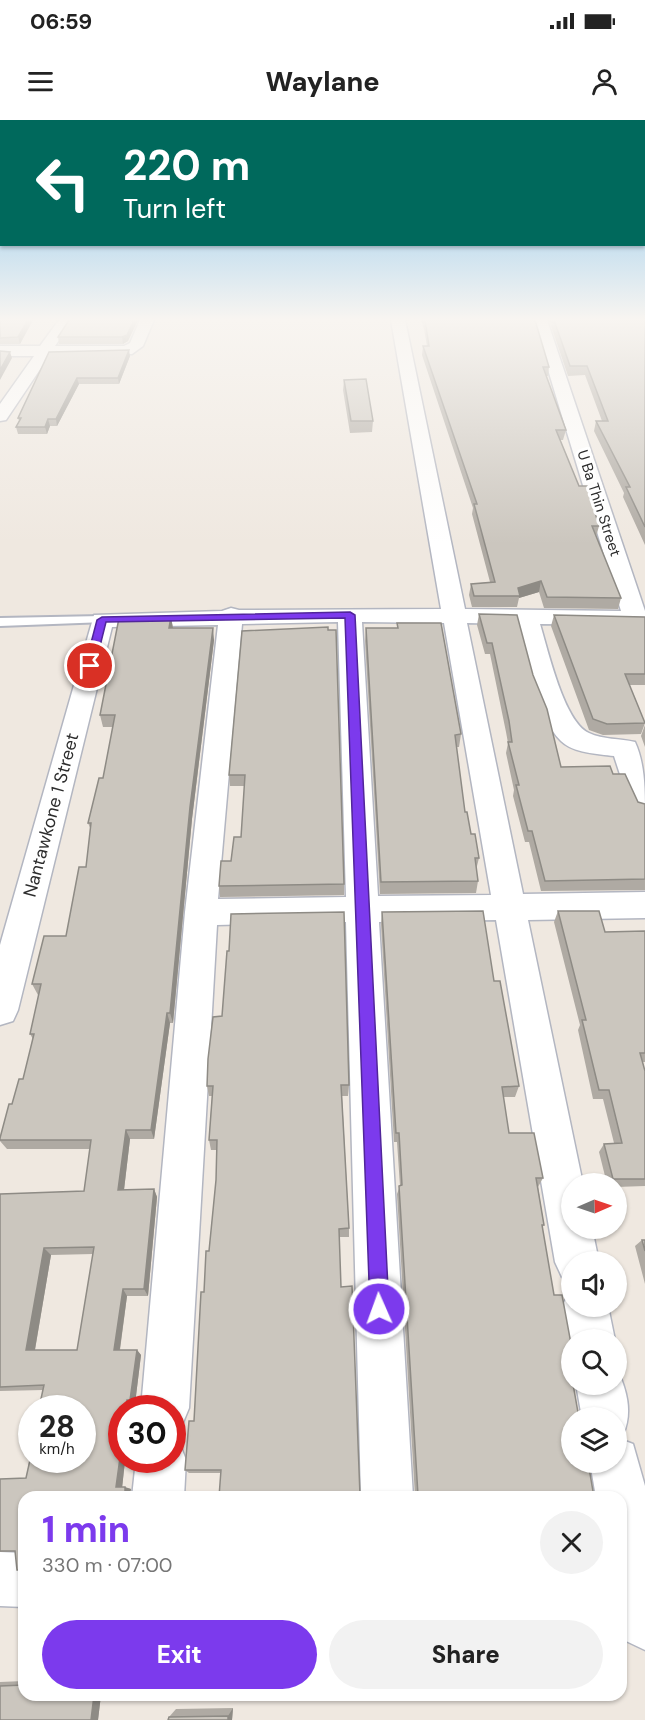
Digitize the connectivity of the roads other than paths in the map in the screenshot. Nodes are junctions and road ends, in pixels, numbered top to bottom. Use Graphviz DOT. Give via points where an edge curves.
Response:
graph roads {
  1 [pos="15,395"];
  2 [pos="412,395"];
  3 [pos="565,395"];
  4 [pos="0,416"];
  5 [pos="231,615"];
  6 [pos="350,615"];
  7 [pos="453,615"];
  8 [pos="526,616"];
  9 [pos="640,618"];
  10 [pos="102,620"];
  11 [pos="0,622"];
  12 [pos="645,805"];
  13 [pos="645,905"];
  14 [pos="362,909"];
  15 [pos="511,909"];
  16 [pos="201,912"];
  17 [pos="0,1010"];
  18 [pos="575,1251"];
  19 [pos="166,1395"];
  20 [pos="160,1473"];
  21 [pos="617,1473"];
  22 [pos="158,1491"];
  23 [pos="387,1491"];
  24 [pos="620,1491"];
  25 [pos="627,1539"];
  26 [pos="0,1579"];
  27 [pos="18,1580"];
  28 [pos="638,1610"];
  1 -- 4 [label="street"];
  2 -- 7 [label="street"];
  3 -- 9 [label="street, U Ba Thin Street"];
  5 -- 6 [label="street"];
  5 -- 10 [label="street"];
  5 -- 16 [label="street"];
  6 -- 7 [label="street"];
  6 -- 14 [label="street"];
  7 -- 8 [label="street"];
  7 -- 15 [label="street"];
  8 -- 9 [label="street"];
  8 -- 12 [label="street" via="560,718 570,735 589,743 625,748"];
  10 -- 11 [label="lane"];
  10 -- 17 [label="street, Nantawkone 1 Street"];
  13 -- 15 [label="street"];
  14 -- 15 [label="street"];
  14 -- 16 [label="street"];
  14 -- 23 [label="street"];
  15 -- 18 [label="street"];
  16 -- 19 [label="street"];
  20 -- 22 [label="street"];
  21 -- 24 [label="street"];
  25 -- 28 [label="street"];
  26 -- 27 [label="street"];
}
